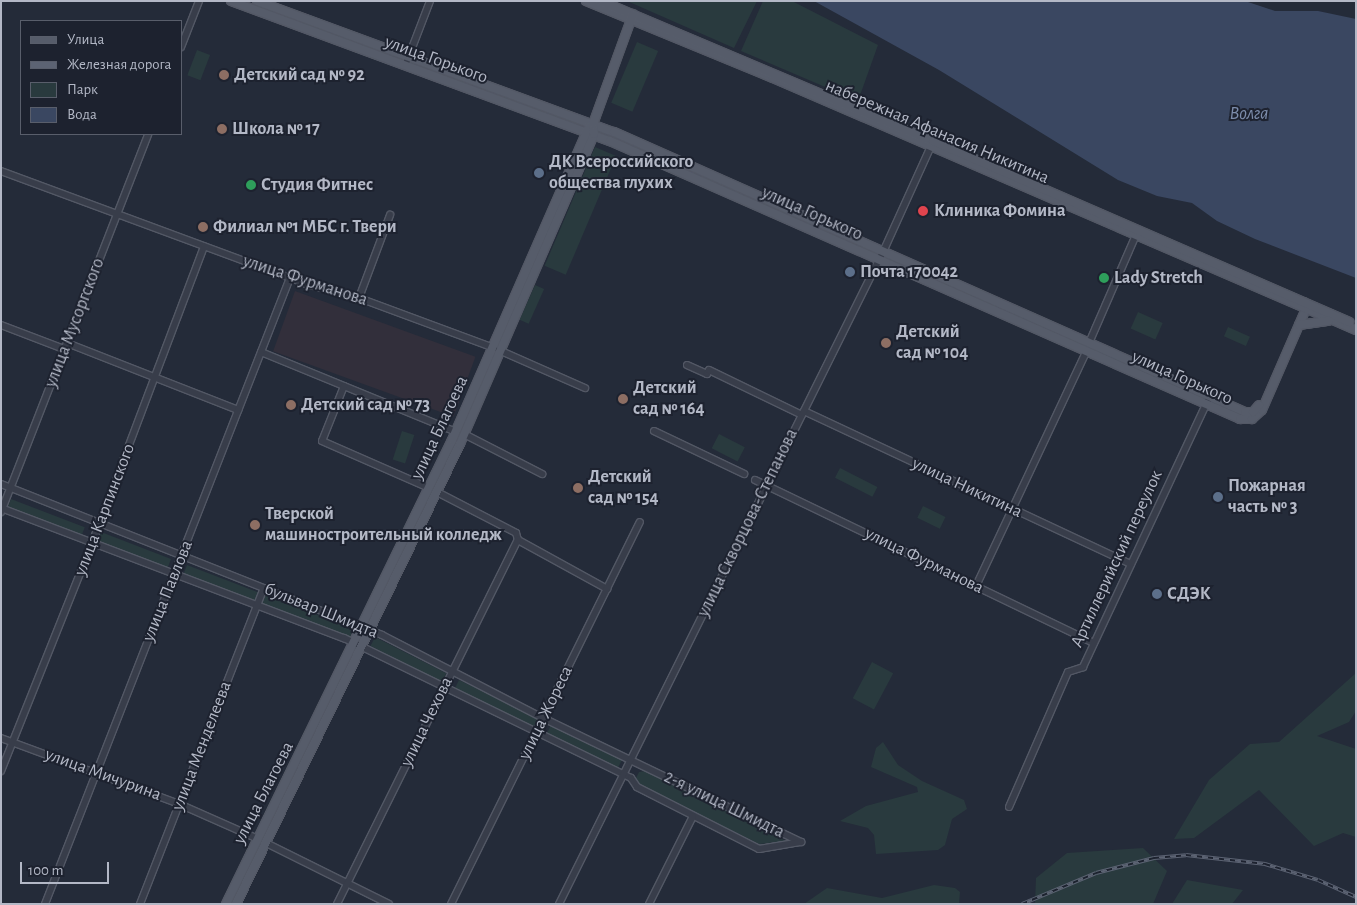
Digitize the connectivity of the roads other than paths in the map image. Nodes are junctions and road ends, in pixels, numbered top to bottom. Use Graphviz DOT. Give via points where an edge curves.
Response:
graph roads {
  1 [pos="199,1"];
  2 [pos="231,1"];
  3 [pos="257,1"];
  4 [pos="430,1"];
  5 [pos="586,1"];
  6 [pos="601,1"];
  7 [pos="632,16"];
  8 [pos="182,44"];
  9 [pos="408,57"];
  10 [pos="405,65"];
  11 [pos="593,124"];
  12 [pos="585,131"];
  13 [pos="594,134"];
  14 [pos="148,135"];
  15 [pos="932,143"];
  16 [pos="1,171"];
  17 [pos="117,214"];
  18 [pos="390,215"];
  19 [pos="1136,235"];
  20 [pos="204,246"];
  21 [pos="883,252"];
  22 [pos="879,260"];
  23 [pos="290,278"];
  24 [pos="359,298"];
  25 [pos="1304,306"];
  26 [pos="1336,322"];
  27 [pos="1,324"];
  28 [pos="1299,325"];
  29 [pos="1356,325"];
  30 [pos="1356,330"];
  31 [pos="1088,343"];
  32 [pos="66,346"];
  33 [pos="498,349"];
  34 [pos="261,352"];
  35 [pos="1086,352"];
  36 [pos="687,365"];
  37 [pos="155,378"];
  38 [pos="344,386"];
  39 [pos="585,388"];
  40 [pos="1210,397"];
  41 [pos="1206,405"];
  42 [pos="238,410"];
  43 [pos="803,413"];
  44 [pos="654,431"];
  45 [pos="456,432"];
  46 [pos="464,434"];
  47 [pos="542,474"];
  48 [pos="744,474"];
  49 [pos="755,480"];
  50 [pos="1,484"];
  51 [pos="767,485"];
  52 [pos="11,488"];
  53 [pos="430,488"];
  54 [pos="437,492"];
  55 [pos="1012,509"];
  56 [pos="2,510"];
  57 [pos="640,522"];
  58 [pos="100,523"];
  59 [pos="518,540"];
  60 [pos="92,543"];
  61 [pos="183,556"];
  62 [pos="1131,564"];
  63 [pos="176,573"];
  64 [pos="976,586"];
  65 [pos="264,588"];
  66 [pos="607,589"];
  67 [pos="258,604"];
  68 [pos="362,627"];
  69 [pos="371,630"];
  70 [pos="354,643"];
  71 [pos="1094,643"];
  72 [pos="363,648"];
  73 [pos="453,671"];
  74 [pos="445,686"];
  75 [pos="543,718"];
  76 [pos="536,731"];
  77 [pos="1,738"];
  78 [pos="13,742"];
  79 [pos="630,760"];
  80 [pos="1,772"];
  81 [pos="96,773"];
  82 [pos="624,774"];
  83 [pos="179,804"];
  84 [pos="1009,807"];
  85 [pos="693,816"];
  86 [pos="262,831"];
  87 [pos="258,839"];
  88 [pos="266,843"];
  89 [pos="261,852"];
  90 [pos="347,883"];
  91 [pos="45,904"];
  92 [pos="140,904"];
  93 [pos="226,904"];
  94 [pos="236,904"];
  95 [pos="337,904"];
  96 [pos="389,904"];
  97 [pos="451,904"];
  98 [pos="559,904"];
  99 [pos="650,904"];
  1 -- 8 [label="street"];
  2 -- 10 [label="main road, улица Горького"];
  3 -- 9 [label="main road, улица Горького"];
  4 -- 9 [label="street"];
  5 -- 7 [label="main road, набережная Афанасия Никитина"];
  6 -- 7 [label="main road, набережная Афанасия Никитина"];
  7 -- 11 [label="main road, улица Благоева"];
  7 -- 15 [label="main road, набережная Афанасия Никитина"];
  9 -- 10 [label="street"];
  9 -- 11 [label="main road, улица Горького"];
  10 -- 12 [label="main road, улица Горького"];
  11 -- 12 [label="main road, улица Благоева"];
  11 -- 13 [label="main road, улица Благоева"];
  11 -- 21 [label="main road, улица Горького"];
  12 -- 13 [label="main road, улица Горького"];
  12 -- 33 [label="main road, улица Благоева"];
  13 -- 22 [label="main road, улица Горького"];
  13 -- 33 [label="main road, улица Благоева"];
  14 -- 17 [label="street, улица Мусоргского"];
  15 -- 19 [label="main road, набережная Афанасия Никитина"];
  15 -- 21 [label="street, улица Скворцова-Степанова"];
  15 -- 25 [label="main road, набережная Афанасия Никитина"];
  16 -- 17 [label="street, улица Фурманова"];
  17 -- 20 [label="street, улица Фурманова"];
  17 -- 32 [label="street, улица Мусоргского"];
  18 -- 24 [label="street"];
  19 -- 25 [label="main road, набережная Афанасия Никитина"];
  19 -- 31 [label="street"];
  20 -- 23 [label="street, улица Фурманова"];
  20 -- 37 [label="street, улица Карпинского"];
  21 -- 22 [label="street, улица Скворцова-Степанова"];
  21 -- 31 [label="main road, улица Горького"];
  22 -- 35 [label="main road, улица Горького"];
  22 -- 43 [label="street, улица Скворцова-Степанова"];
  23 -- 24 [label="street, улица Фурманова"];
  23 -- 34 [label="street, улица Павлова"];
  24 -- 33 [label="street, улица Фурманова"];
  25 -- 26 [label="main road"];
  25 -- 28 [label="main road, улица Горького"];
  25 -- 29 [label="main road"];
  25 -- 40 [label="main road, улица Горького" via="1258,408 1252,413 1245,412"];
  26 -- 28 [label="main road"];
  26 -- 30 [label="main road"];
  27 -- 32 [label="street"];
  28 -- 41 [label="main road, улица Горького" via="1257,416 1240,420"];
  31 -- 40 [label="main road, улица Горького"];
  32 -- 37 [label="street"];
  32 -- 52 [label="street, улица Мусоргского"];
  33 -- 39 [label="street, улица Фурманова"];
  33 -- 45 [label="main road, улица Благоева"];
  33 -- 46 [label="main road, улица Благоева"];
  34 -- 38 [label="street"];
  34 -- 42 [label="street, улица Павлова"];
  35 -- 41 [label="main road, улица Горького"];
  35 -- 55 [label="street"];
  36 -- 43 [label="street, улица Никитина" via="707,374 709,370"];
  37 -- 42 [label="street"];
  37 -- 58 [label="street, улица Карпинского"];
  38 -- 45 [label="street"];
  38 -- 53 [label="street" via="322,441"];
  40 -- 41 [label="street, Артиллерийский переулок"];
  41 -- 62 [label="street, Артиллерийский переулок"];
  42 -- 61 [label="street, улица Павлова"];
  43 -- 51 [label="street, улица Скворцова-Степанова"];
  43 -- 55 [label="street, улица Никитина"];
  44 -- 48 [label="street"];
  45 -- 53 [label="main road, улица Благоева"];
  46 -- 47 [label="street"];
  46 -- 54 [label="main road, улица Благоева"];
  49 -- 51 [label="street, улица Фурманова"];
  50 -- 52 [label="street, бульвар Шмидта"];
  51 -- 64 [label="street, улица Фурманова"];
  51 -- 79 [label="street, улица Скворцова-Степанова"];
  52 -- 56 [label="street, улица Мусоргского"];
  52 -- 58 [label="street, бульвар Шмидта"];
  53 -- 68 [label="main road, улица Благоева"];
  54 -- 59 [label="street" via="516,533"];
  54 -- 69 [label="main road, улица Благоева"];
  55 -- 62 [label="street, улица Никитина"];
  55 -- 64 [label="street"];
  56 -- 60 [label="street, бульвар Шмидта"];
  57 -- 66 [label="street, улица Жореса"];
  58 -- 60 [label="street, улица Карпинского"];
  58 -- 61 [label="street, бульвар Шмидта"];
  59 -- 66 [label="street"];
  59 -- 73 [label="street, улица Чехова"];
  60 -- 63 [label="street, бульвар Шмидта"];
  60 -- 78 [label="street, улица Карпинского"];
  61 -- 63 [label="street, улица Павлова"];
  61 -- 65 [label="street, бульвар Шмидта"];
  62 -- 71 [label="street, Артиллерийский переулок"];
  63 -- 67 [label="street, бульвар Шмидта"];
  63 -- 81 [label="street, улица Павлова"];
  64 -- 71 [label="street, улица Фурманова"];
  65 -- 67 [label="street, улица Менделеева"];
  65 -- 68 [label="street, бульвар Шмидта"];
  66 -- 75 [label="street, улица Жореса"];
  67 -- 70 [label="street, бульвар Шмидта"];
  67 -- 83 [label="street, улица Менделеева"];
  68 -- 69 [label="street, бульвар Шмидта"];
  68 -- 70 [label="main road, улица Благоева"];
  69 -- 72 [label="main road, улица Благоева"];
  69 -- 73 [label="street, бульвар Шмидта"];
  70 -- 72 [label="street, бульвар Шмидта"];
  70 -- 86 [label="main road, улица Благоева"];
  71 -- 84 [label="street, Артиллерийский переулок" via="1083,667 1068,672"];
  72 -- 74 [label="street, бульвар Шмидта"];
  72 -- 88 [label="main road, улица Благоева"];
  73 -- 74 [label="street, улица Чехова"];
  73 -- 75 [label="street, бульвар Шмидта"];
  74 -- 76 [label="street, бульвар Шмидта"];
  74 -- 90 [label="street, улица Чехова"];
  75 -- 76 [label="street, улица Жореса"];
  75 -- 79 [label="street, бульвар Шмидта"];
  76 -- 82 [label="street, бульвар Шмидта"];
  76 -- 97 [label="street, улица Жореса"];
  77 -- 78 [label="street, улица Мичурина"];
  78 -- 80 [label="street, улица Карпинского"];
  78 -- 81 [label="street, улица Мичурина"];
  79 -- 82 [label="street, улица Скворцова-Степанова"];
  79 -- 85 [label="street, 2-я улица Шмидта" via="800,842 759,849"];
  81 -- 83 [label="street, улица Мичурина"];
  81 -- 91 [label="street, улица Павлова"];
  82 -- 85 [label="street, 2-я улица Шмидта" via="637,788"];
  82 -- 98 [label="street, улица Скворцова-Степанова"];
  83 -- 87 [label="street, улица Мичурина"];
  83 -- 92 [label="street, улица Менделеева"];
  85 -- 99 [label="street"];
  86 -- 87 [label="main road, улица Благоева"];
  86 -- 88 [label="main road"];
  87 -- 89 [label="main road"];
  87 -- 93 [label="main road, улица Благоева"];
  88 -- 89 [label="main road, улица Благоева"];
  88 -- 90 [label="street"];
  89 -- 94 [label="main road, улица Благоева"];
  90 -- 95 [label="street, улица Чехова"];
  90 -- 96 [label="street"];
}
